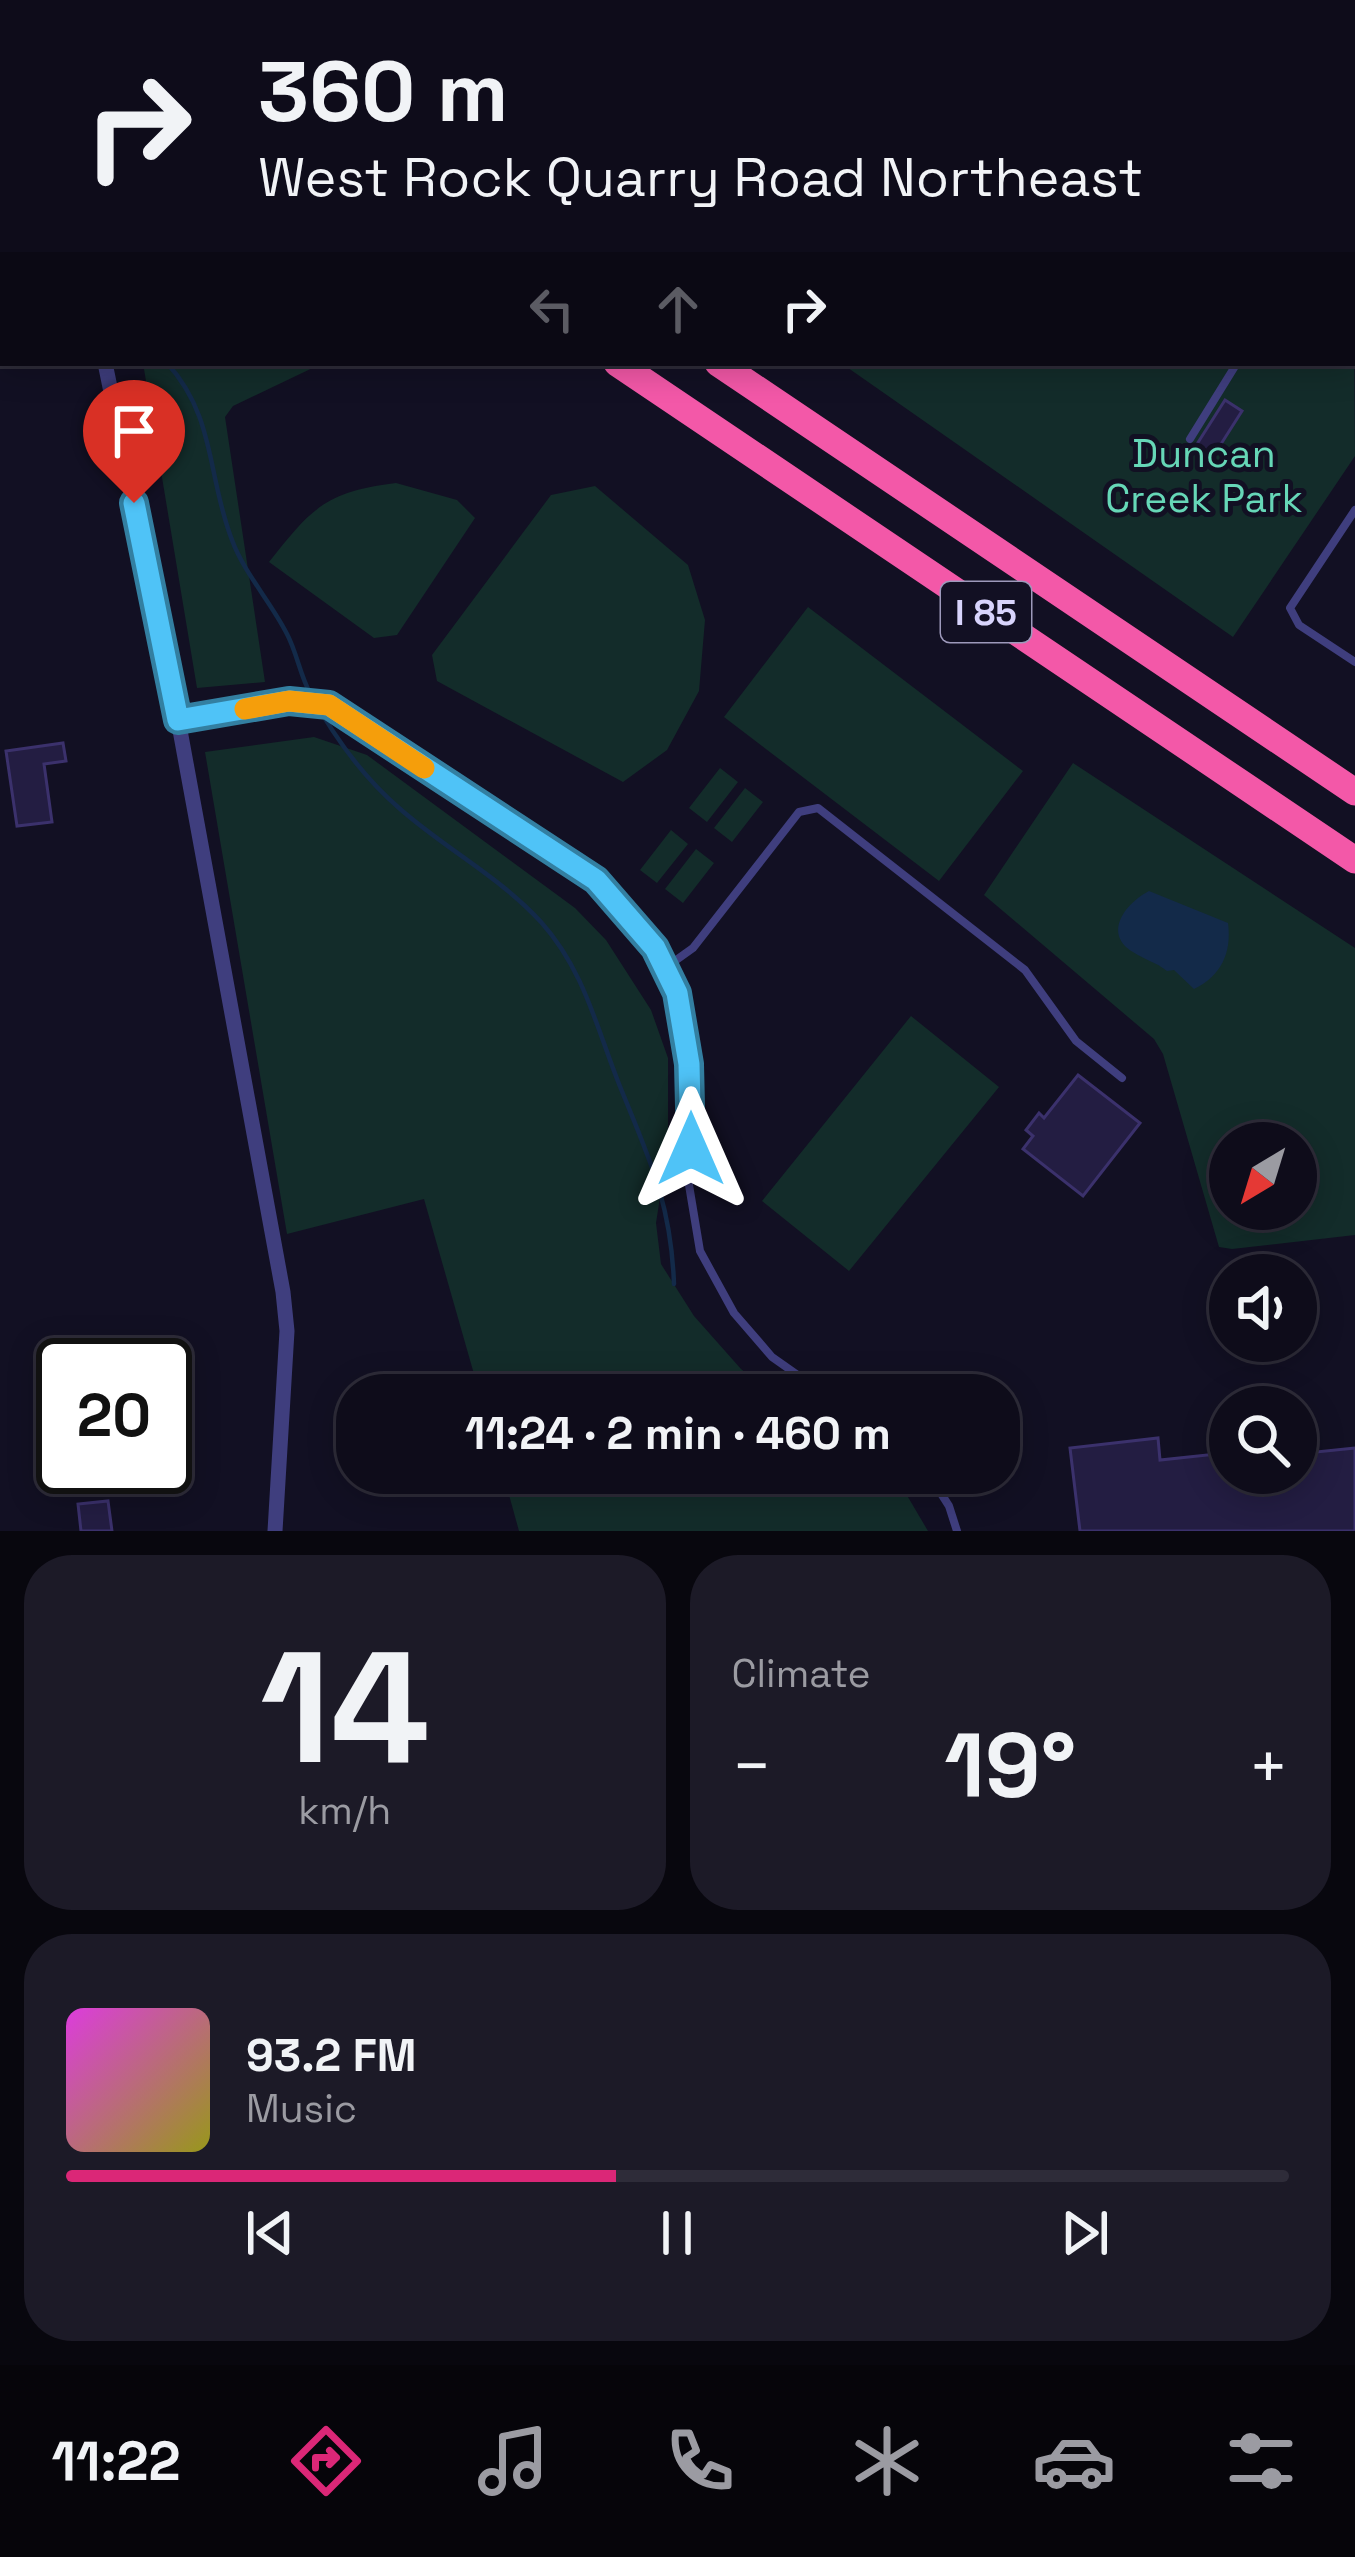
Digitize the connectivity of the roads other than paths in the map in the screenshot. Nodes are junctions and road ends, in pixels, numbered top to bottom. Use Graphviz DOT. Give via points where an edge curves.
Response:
graph roads {
  1 [pos="106,366"];
  2 [pos="621,366"];
  3 [pos="722,366"];
  4 [pos="1235,366"];
  5 [pos="1190,440"];
  6 [pos="1355,510"];
  7 [pos="1355,662"];
  8 [pos="178,720"];
  9 [pos="1355,792"];
  10 [pos="1355,860"];
  11 [pos="664,968"];
  12 [pos="1122,1078"];
  13 [pos="796,1374"];
  14 [pos="941,1494"];
  15 [pos="275,1531"];
  16 [pos="957,1531"];
  1 -- 8 [label="street"];
  2 -- 10 [label="highway, I 85"];
  3 -- 9 [label="highway, I 85"];
  4 -- 5 [label="lane"];
  6 -- 7 [label="lane" via="1290,608 1299,625"];
  8 -- 11 [label="lane" via="289,701 329,705 596,880"];
  8 -- 15 [label="street" via="283,1292"];
  11 -- 12 [label="lane" via="693,948 799,812 818,808 1025,970 1076,1041"];
  11 -- 13 [label="lane" via="677,993 689,1064 689,1185 700,1251 734,1313"];
  14 -- 16 [label="lane"];
}
